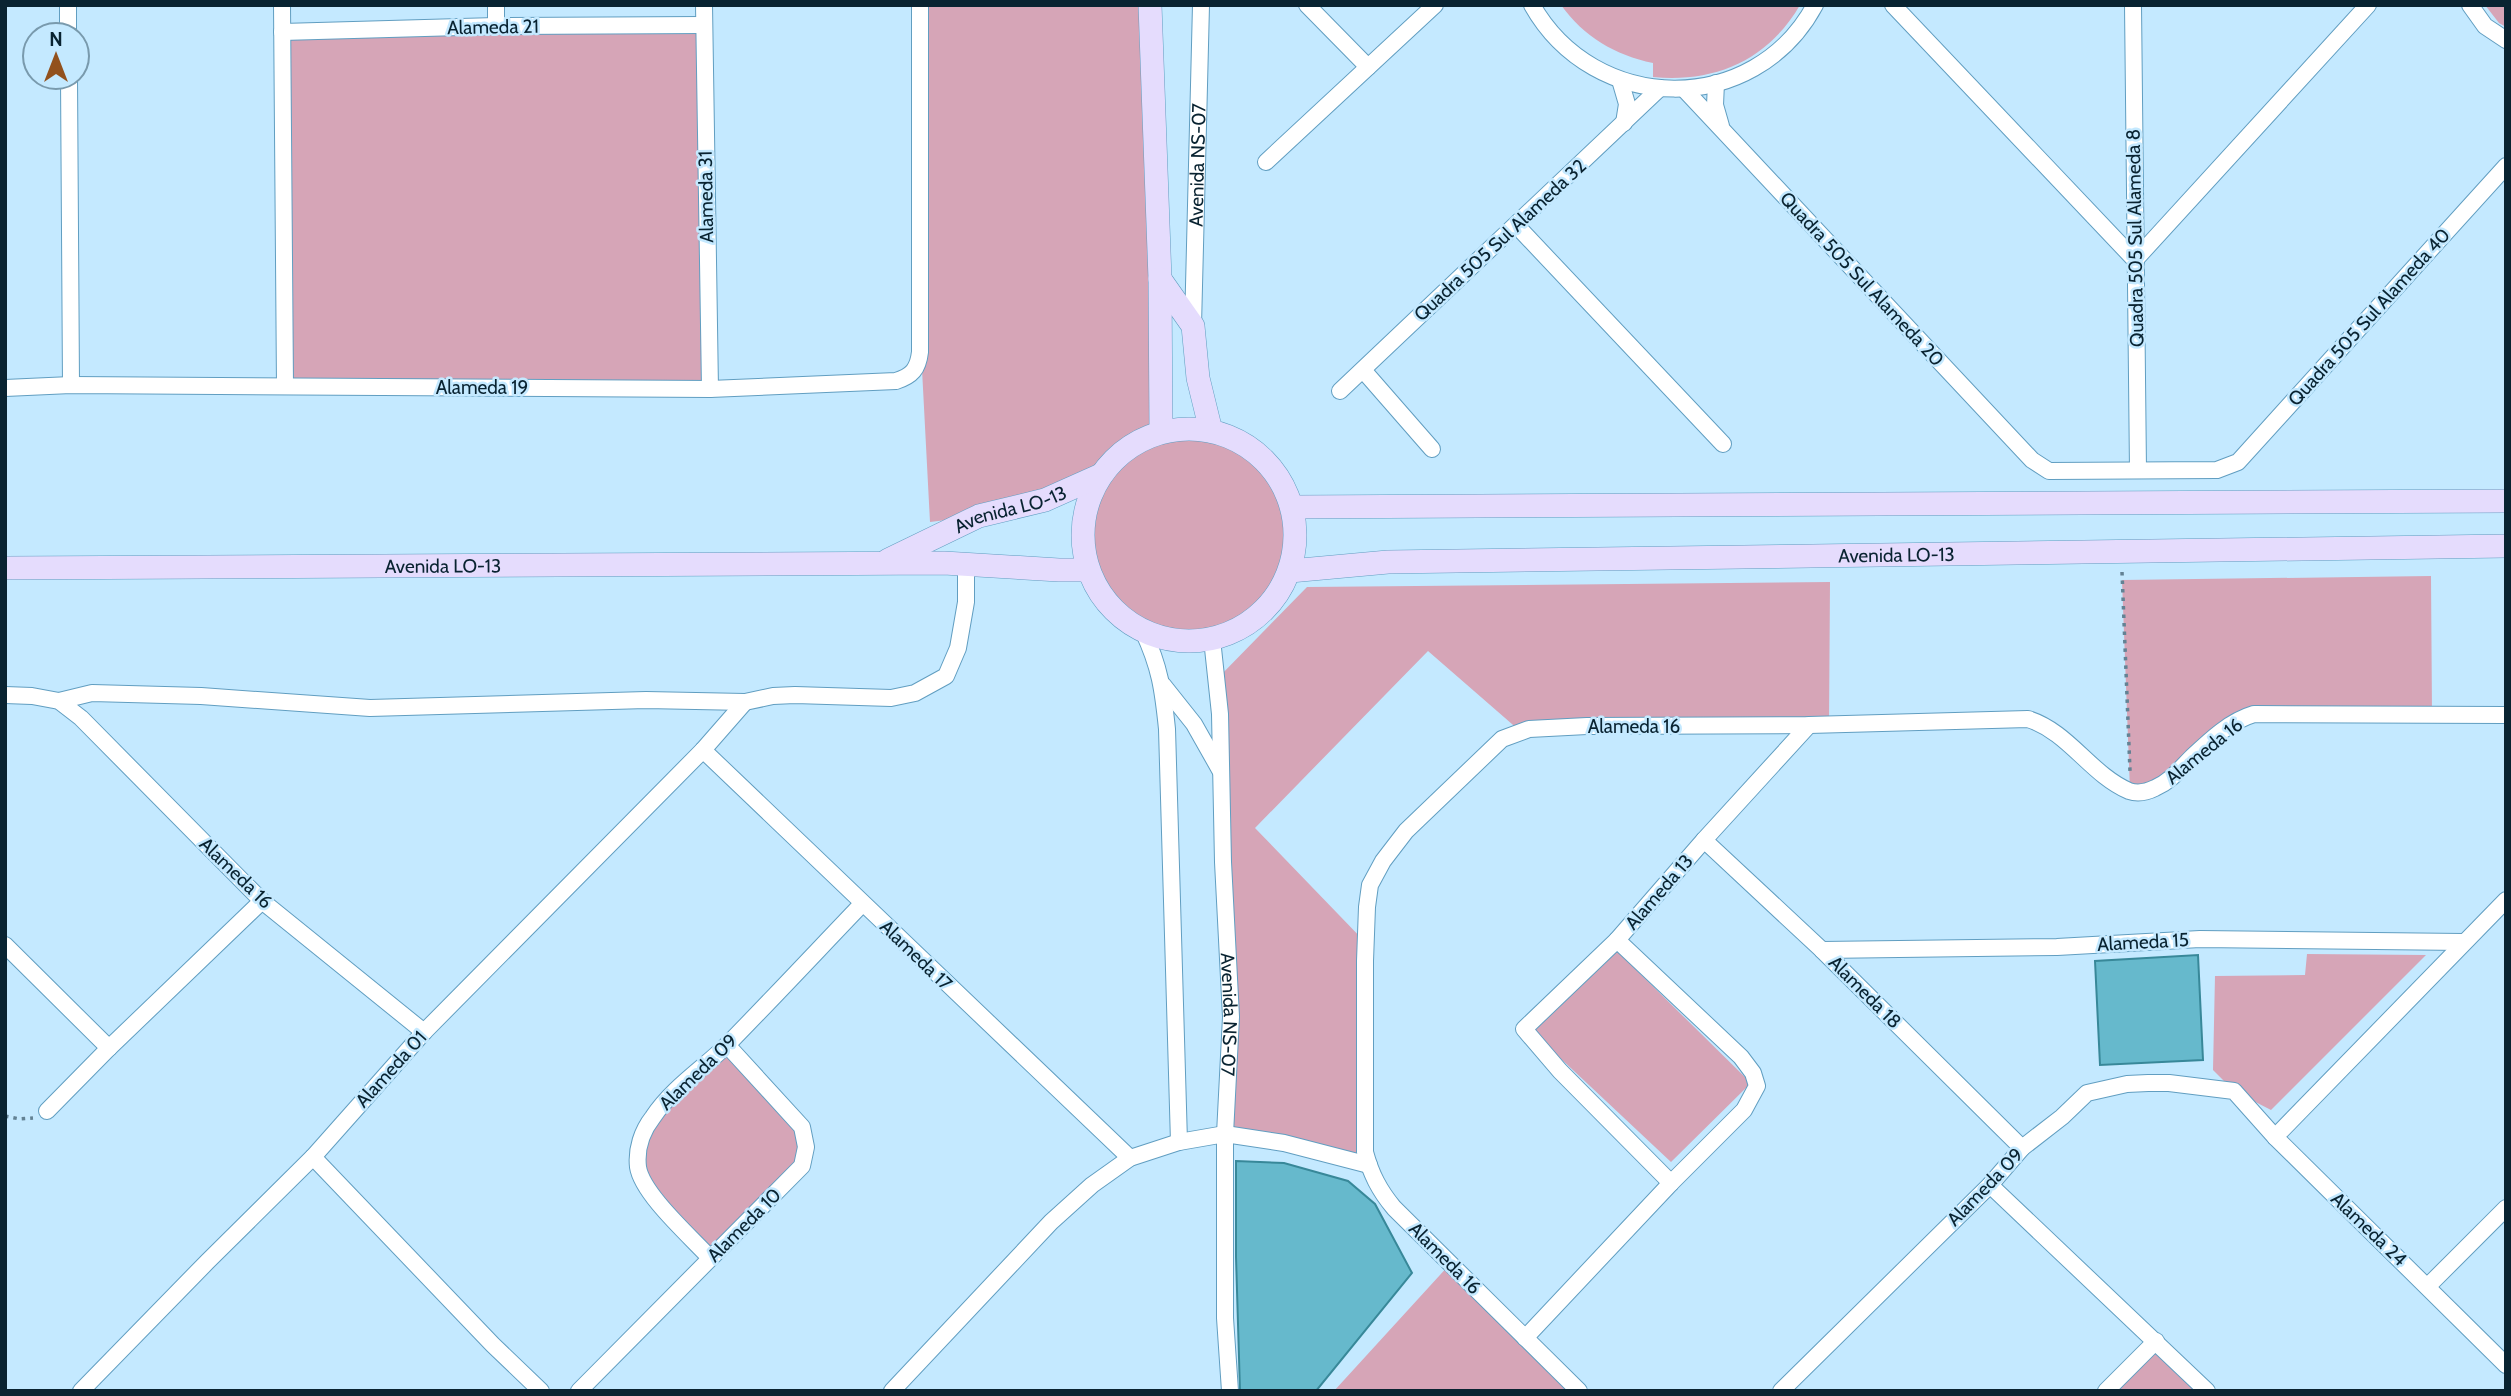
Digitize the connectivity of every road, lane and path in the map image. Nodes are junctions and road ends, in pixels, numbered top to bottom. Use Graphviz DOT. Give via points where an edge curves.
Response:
graph roads {
  1 [pos="282,5"];
  2 [pos="496,5"];
  3 [pos="704,5"];
  4 [pos="920,5"];
  5 [pos="1150,5"];
  6 [pos="1201,5"];
  7 [pos="1307,5"];
  8 [pos="1435,5"];
  9 [pos="1532,5"];
  10 [pos="1815,5"];
  11 [pos="1893,5"];
  12 [pos="2133,5"];
  13 [pos="2368,5"];
  14 [pos="2470,5"];
  15 [pos="704,25"];
  16 [pos="496,26"];
  17 [pos="282,32"];
  18 [pos="2506,40"];
  19 [pos="1368,67"];
  20 [pos="1620,80"];
  21 [pos="1716,83"];
  22 [pos="1660,89"];
  23 [pos="1684,89"];
  24 [pos="69,91"];
  25 [pos="1624,123"];
  26 [pos="1721,129"];
  27 [pos="1266,162"];
  28 [pos="2506,166"];
  29 [pos="1516,225"];
  30 [pos="2135,260"];
  31 [pos="1160,279"];
  32 [pos="1193,326"];
  33 [pos="1363,370"];
  34 [pos="71,385"];
  35 [pos="285,386"];
  36 [pos="5,388"];
  37 [pos="709,389"];
  38 [pos="1340,391"];
  39 [pos="1210,431"];
  40 [pos="1161,432"];
  41 [pos="1723,444"];
  42 [pos="1432,449"];
  43 [pos="2137,470"];
  44 [pos="1101,475"];
  45 [pos="2506,501"];
  46 [pos="1292,507"];
  47 [pos="2506,546"];
  48 [pos="2121,552"];
  49 [pos="881,563"];
  50 [pos="965,563"];
  51 [pos="5,568"];
  52 [pos="1088,570"];
  53 [pos="1290,571"];
  54 [pos="1143,631"];
  55 [pos="1212,639"];
  56 [pos="1163,685"];
  57 [pos="5,695"];
  58 [pos="58,701"];
  59 [pos="745,702"];
  60 [pos="2506,715"];
  61 [pos="1810,725"];
  62 [pos="703,750"];
  63 [pos="1221,771"];
  64 [pos="2130,791"];
  65 [pos="1704,840"];
  66 [pos="2506,900"];
  67 [pos="262,901"];
  68 [pos="862,904"];
  69 [pos="1618,940"];
  70 [pos="2463,942"];
  71 [pos="5,945"];
  72 [pos="1822,950"];
  73 [pos="424,1032"];
  74 [pos="727,1045"];
  75 [pos="109,1048"];
  76 [pos="2234,1091"];
  77 [pos="47,1111"];
  78 [pos="5,1116"];
  79 [pos="1225,1134"];
  80 [pos="2275,1137"];
  81 [pos="1180,1142"];
  82 [pos="2022,1148"];
  83 [pos="313,1157"];
  84 [pos="1130,1158"];
  85 [pos="1368,1165"];
  86 [pos="1671,1183"];
  87 [pos="1990,1185"];
  88 [pos="2506,1208"];
  89 [pos="710,1258"];
  90 [pos="2428,1286"];
  91 [pos="1525,1338"];
  92 [pos="2156,1341"];
  93 [pos="2506,1365"];
  94 [pos="81,1391"];
  95 [pos="541,1391"];
  96 [pos="579,1391"];
  97 [pos="892,1391"];
  98 [pos="1230,1391"];
  99 [pos="1579,1391"];
  100 [pos="1781,1391"];
  101 [pos="2106,1391"];
  102 [pos="2207,1391"];
  1 -- 17 [label="street"];
  2 -- 16 [label="street"];
  3 -- 15 [label="street, Alameda 31"];
  4 -- 37 [label="street, Alameda 19" via="920,331 916,370 907,378 882,382"];
  5 -- 31 [label="street, Avenida NS-07"];
  6 -- 32 [label="street, Avenida NS-07"];
  7 -- 19 [label="street"];
  8 -- 19 [label="street"];
  9 -- 20 [label="street" via="1572,53"];
  10 -- 21 [label="street" via="1797,32 1774,54 1747,72"];
  11 -- 30 [label="street"];
  12 -- 30 [label="street, Quadra 505 Sul Alameda 8"];
  13 -- 30 [label="street"];
  14 -- 18 [label="street" via="2485,26"];
  15 -- 16 [label="street, Alameda 21"];
  15 -- 37 [label="street, Alameda 31"];
  16 -- 17 [label="street, Alameda 21"];
  17 -- 35 [label="street"];
  19 -- 27 [label="street"];
  20 -- 22 [label="street"];
  20 -- 25 [label="street" via="1627,104"];
  21 -- 23 [label="street"];
  21 -- 26 [label="street"];
  22 -- 23 [label="street"];
  22 -- 25 [label="street, Quadra 505 Sul Alameda 32"];
  23 -- 26 [label="street, Quadra 505 Sul Alameda 20"];
  24 -- 34 [label="street"];
  25 -- 29 [label="street, Quadra 505 Sul Alameda 32"];
  26 -- 43 [label="street, Quadra 505 Sul Alameda 20" via="2040,468"];
  28 -- 43 [label="street, Quadra 505 Sul Alameda 40" via="2244,457 2217,470"];
  29 -- 33 [label="street, Quadra 505 Sul Alameda 32"];
  29 -- 41 [label="street"];
  30 -- 43 [label="street, Quadra 505 Sul Alameda 8"];
  31 -- 32 [label="street, Avenida NS-07"];
  31 -- 40 [label="street, Avenida NS-07"];
  32 -- 39 [label="street, Avenida NS-07"];
  33 -- 38 [label="street, Quadra 505 Sul Alameda 32"];
  33 -- 42 [label="street"];
  34 -- 35 [label="street, Alameda 19"];
  34 -- 36 [label="street, Alameda 19"];
  35 -- 37 [label="street, Alameda 19"];
  39 -- 40 [label="street"];
  39 -- 46 [label="street" via="1238,441 1262,457 1281,480"];
  40 -- 44 [label="street" via="1117,456"];
  44 -- 49 [label="street, Avenida LO-13" via="1045,500 979,516"];
  44 -- 52 [label="street" via="1084,516 1082,538"];
  45 -- 46 [label="street"];
  46 -- 53 [label="street" via="1296,528"];
  47 -- 48 [label="street, Avenida LO-13"];
  48 -- 53 [label="street, Avenida LO-13" via="1388,562"];
  48 -- 64 [label="path"];
  49 -- 50 [label="street, Avenida LO-13"];
  49 -- 51 [label="street, Avenida LO-13"];
  50 -- 52 [label="street, Avenida LO-13"];
  50 -- 59 [label="street" via="966,602 958,648 946,677 915,693 891,698 796,695"];
  52 -- 54 [label="street" via="1105,601"];
  53 -- 55 [label="street" via="1272,602 1245,626"];
  54 -- 55 [label="street" via="1177,640"];
  54 -- 56 [label="street"];
  55 -- 63 [label="street, Avenida NS-07"];
  56 -- 63 [label="street" via="1194,724"];
  56 -- 81 [label="street"];
  57 -- 58 [label="street"];
  58 -- 59 [label="street" via="92,693 370,708 646,700"];
  58 -- 67 [label="street, Alameda 16" via="81,718"];
  59 -- 62 [label="street, Alameda 01"];
  60 -- 64 [label="street, Alameda 16" via="2254,714 2229,725 2162,785 2146,793"];
  61 -- 64 [label="street, Alameda 16" via="2028,719 2055,731"];
  61 -- 65 [label="street, Alameda 13"];
  61 -- 85 [label="street, Alameda 16" via="1587,726 1520,731 1493,746 1416,821 1383,860 1370,885"];
  62 -- 68 [label="street, Alameda 17"];
  62 -- 73 [label="street, Alameda 01"];
  63 -- 79 [label="street, Avenida NS-07" via="1231,1017"];
  65 -- 69 [label="street, Alameda 13"];
  65 -- 72 [label="street, Alameda 18"];
  66 -- 70 [label="street"];
  67 -- 73 [label="street, Alameda 16"];
  67 -- 75 [label="street"];
  68 -- 74 [label="street, Alameda 09"];
  68 -- 84 [label="street, Alameda 17"];
  69 -- 86 [label="street" via="1748,1065 1756,1079 1744,1111"];
  69 -- 86 [label="street, Alameda 13" via="1524,1029"];
  70 -- 72 [label="street, Alameda 15" via="2200,939 2057,947"];
  70 -- 80 [label="street"];
  71 -- 75 [label="street"];
  72 -- 82 [label="street, Alameda 18"];
  73 -- 83 [label="street, Alameda 01"];
  74 -- 89 [label="street, Alameda 09" via="654,1115 639,1145 638,1165 649,1191"];
  74 -- 89 [label="street, Alameda 10" via="802,1127 806,1156 791,1178"];
  75 -- 77 [label="street"];
  76 -- 80 [label="street, Alameda 24"];
  76 -- 82 [label="street, Alameda 09" via="2148,1083 2087,1093"];
  77 -- 78 [label="path" via="27,1119"];
  79 -- 81 [label="street"];
  79 -- 85 [label="street" via="1284,1143"];
  79 -- 98 [label="street, Avenida NS-07" via="1225,1318"];
  80 -- 90 [label="street, Alameda 24"];
  81 -- 84 [label="street"];
  82 -- 87 [label="street, Alameda 09"];
  83 -- 94 [label="street, Alameda 01"];
  83 -- 95 [label="street"];
  84 -- 97 [label="street" via="1051,1222"];
  85 -- 91 [label="street, Alameda 16" via="1394,1208"];
  86 -- 91 [label="street"];
  87 -- 92 [label="street"];
  87 -- 100 [label="street, Alameda 09"];
  88 -- 90 [label="street"];
  89 -- 96 [label="street, Alameda 10"];
  90 -- 93 [label="street, Alameda 24"];
  91 -- 99 [label="street, Alameda 16"];
  92 -- 101 [label="street"];
  92 -- 102 [label="street"];
}
